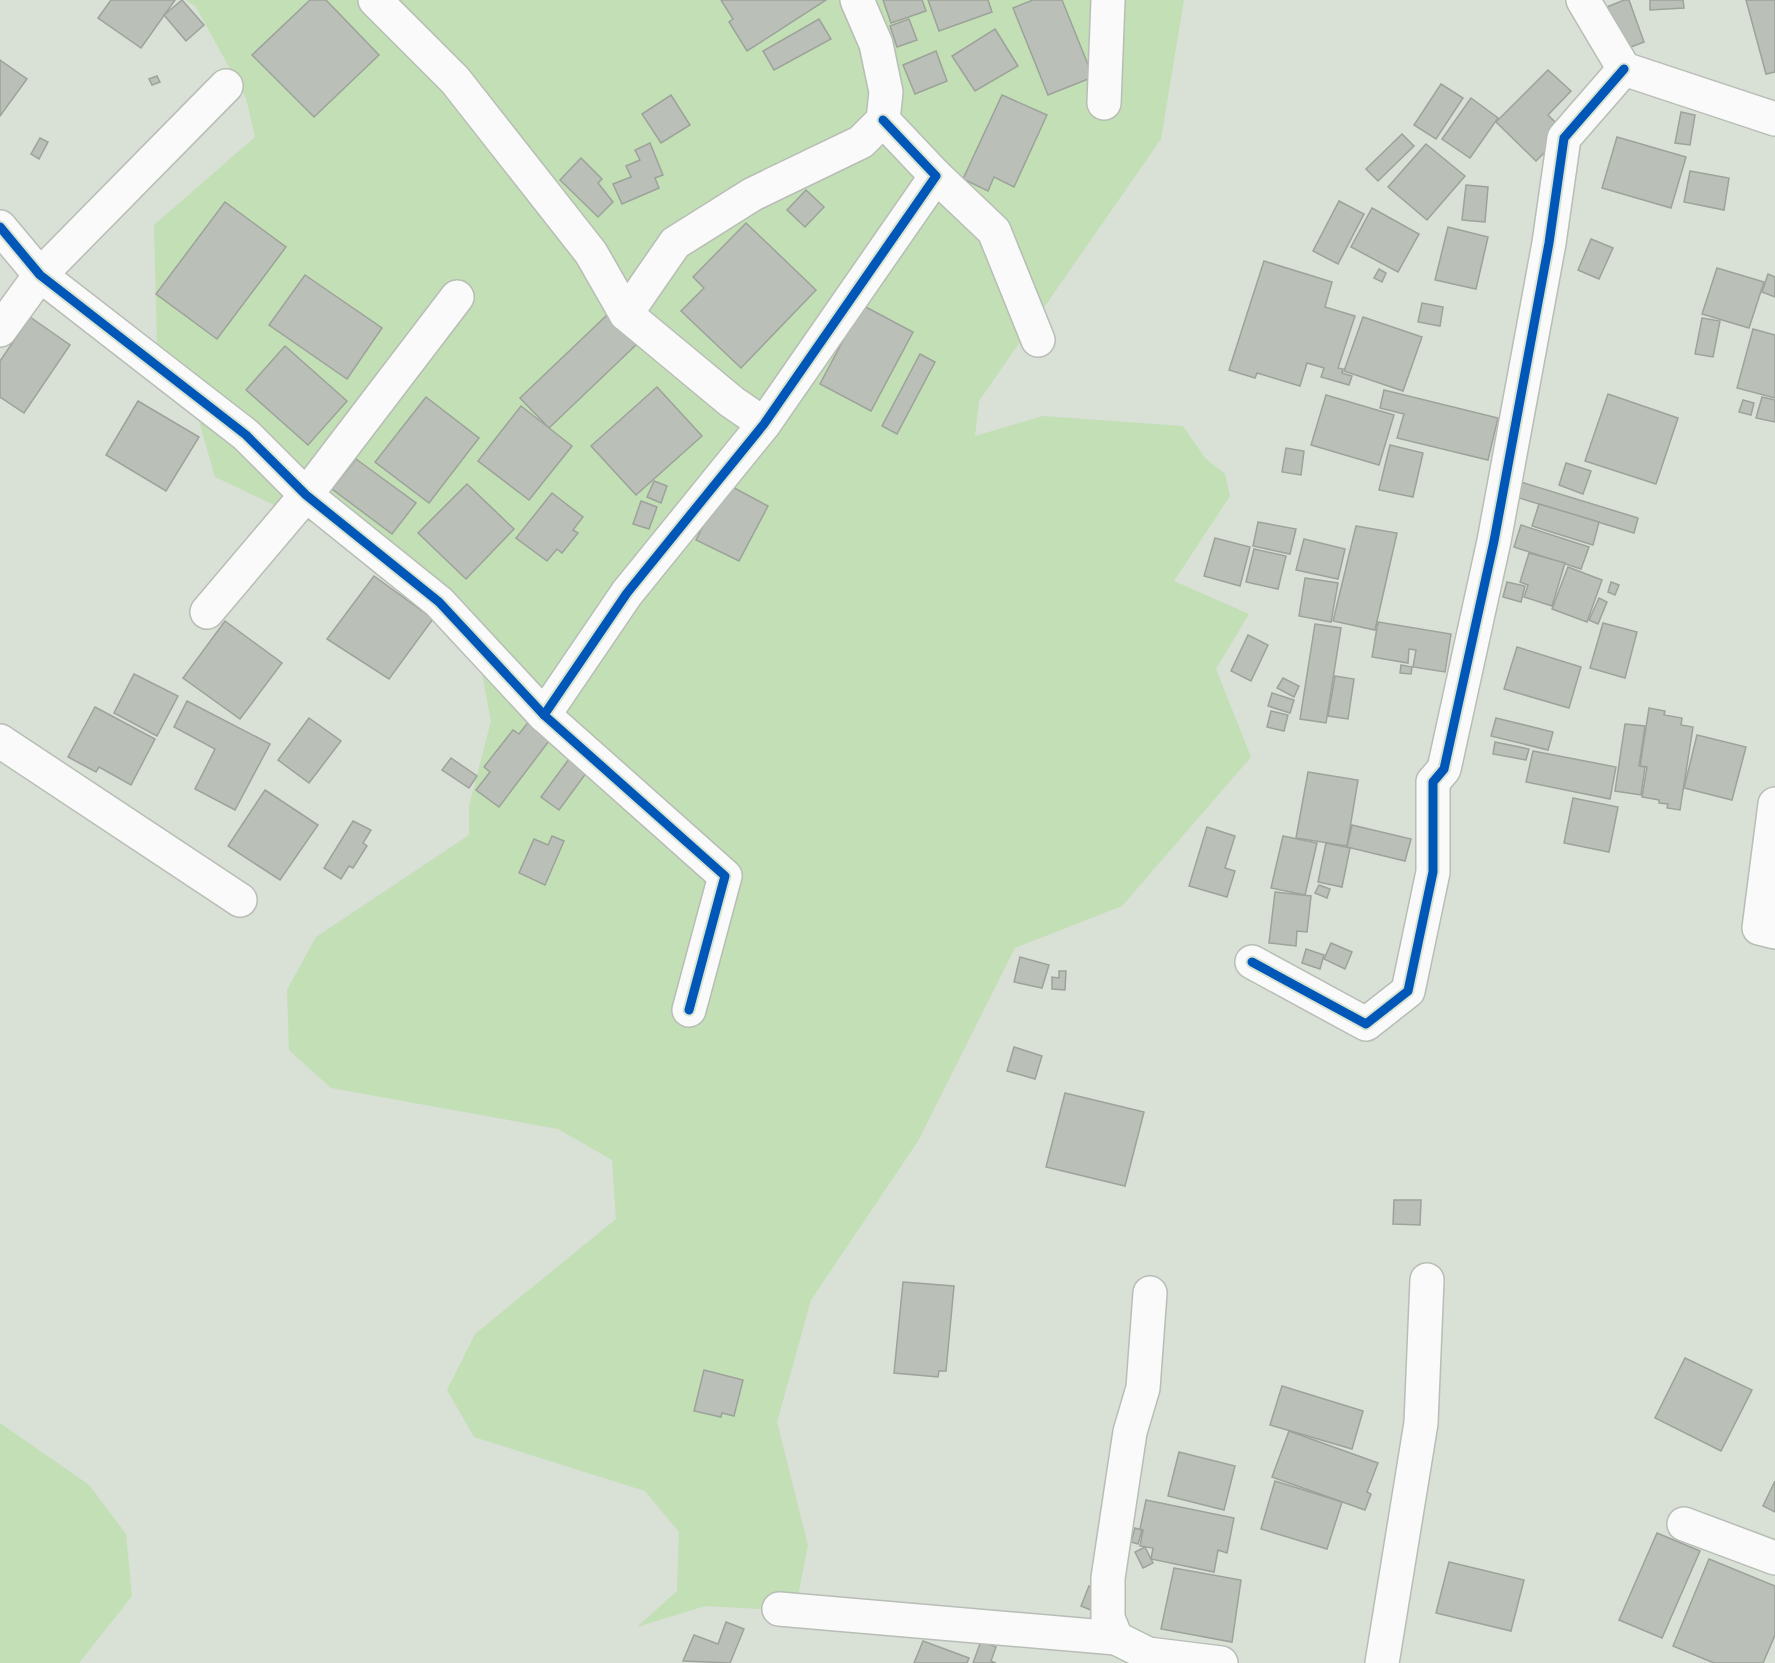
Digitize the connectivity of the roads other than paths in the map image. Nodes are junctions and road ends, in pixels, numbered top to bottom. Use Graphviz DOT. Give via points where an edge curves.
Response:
graph roads {
  1 [pos="375,0"];
  2 [pos="857,0"];
  3 [pos="1108,0"];
  4 [pos="1583,0"];
  5 [pos="1624,69"];
  6 [pos="226,86"];
  7 [pos="1104,103"];
  8 [pos="1775,119"];
  9 [pos="883,120"];
  10 [pos="936,176"];
  11 [pos="0,227"];
  12 [pos="40,275"];
  13 [pos="457,297"];
  14 [pos="626,314"];
  15 [pos="0,330"];
  16 [pos="1038,340"];
  17 [pos="764,423"];
  18 [pos="306,495"];
  19 [pos="207,612"];
  20 [pos="544,715"];
  21 [pos="0,741"];
  22 [pos="1775,804"];
  23 [pos="240,900"];
  24 [pos="1775,932"];
  25 [pos="1252,962"];
  26 [pos="689,1010"];
  27 [pos="1427,1280"];
  28 [pos="1150,1293"];
  29 [pos="1684,1524"];
  30 [pos="1775,1558"];
  31 [pos="779,1609"];
  32 [pos="1095,1645"];
  33 [pos="1221,1663"];
  34 [pos="1383,1663"];
  1 -- 14 [label="street" via="455,80 591,253"];
  2 -- 9 [label="street" via="876,44 886,92"];
  3 -- 7 [label="street"];
  4 -- 5 [label="street"];
  5 -- 8 [label="street"];
  5 -- 25 [label="street" via="1564,138 1549,243 1494,541 1444,769 1433,782 1433,872 1408,991 1366,1024"];
  6 -- 12 [label="street"];
  9 -- 10 [label="street"];
  9 -- 14 [label="street" via="861,142 753,194 675,243"];
  10 -- 16 [label="street" via="994,231"];
  10 -- 17 [label="street"];
  11 -- 12 [label="street"];
  12 -- 15 [label="street"];
  12 -- 18 [label="street" via="246,435"];
  13 -- 18 [label="street"];
  14 -- 17 [label="street" via="732,402"];
  17 -- 20 [label="street" via="627,593"];
  18 -- 19 [label="street"];
  18 -- 20 [label="street" via="439,602"];
  20 -- 26 [label="street" via="725,876"];
  21 -- 23 [label="street"];
  22 -- 24 [label="street" via="1759,928"];
  27 -- 34 [label="street" via="1421,1423"];
  28 -- 32 [label="street" via="1143,1388 1130,1432 1108,1578 1108,1618"];
  29 -- 30 [label="street"];
  31 -- 32 [label="street"];
  32 -- 33 [label="street"];
}
